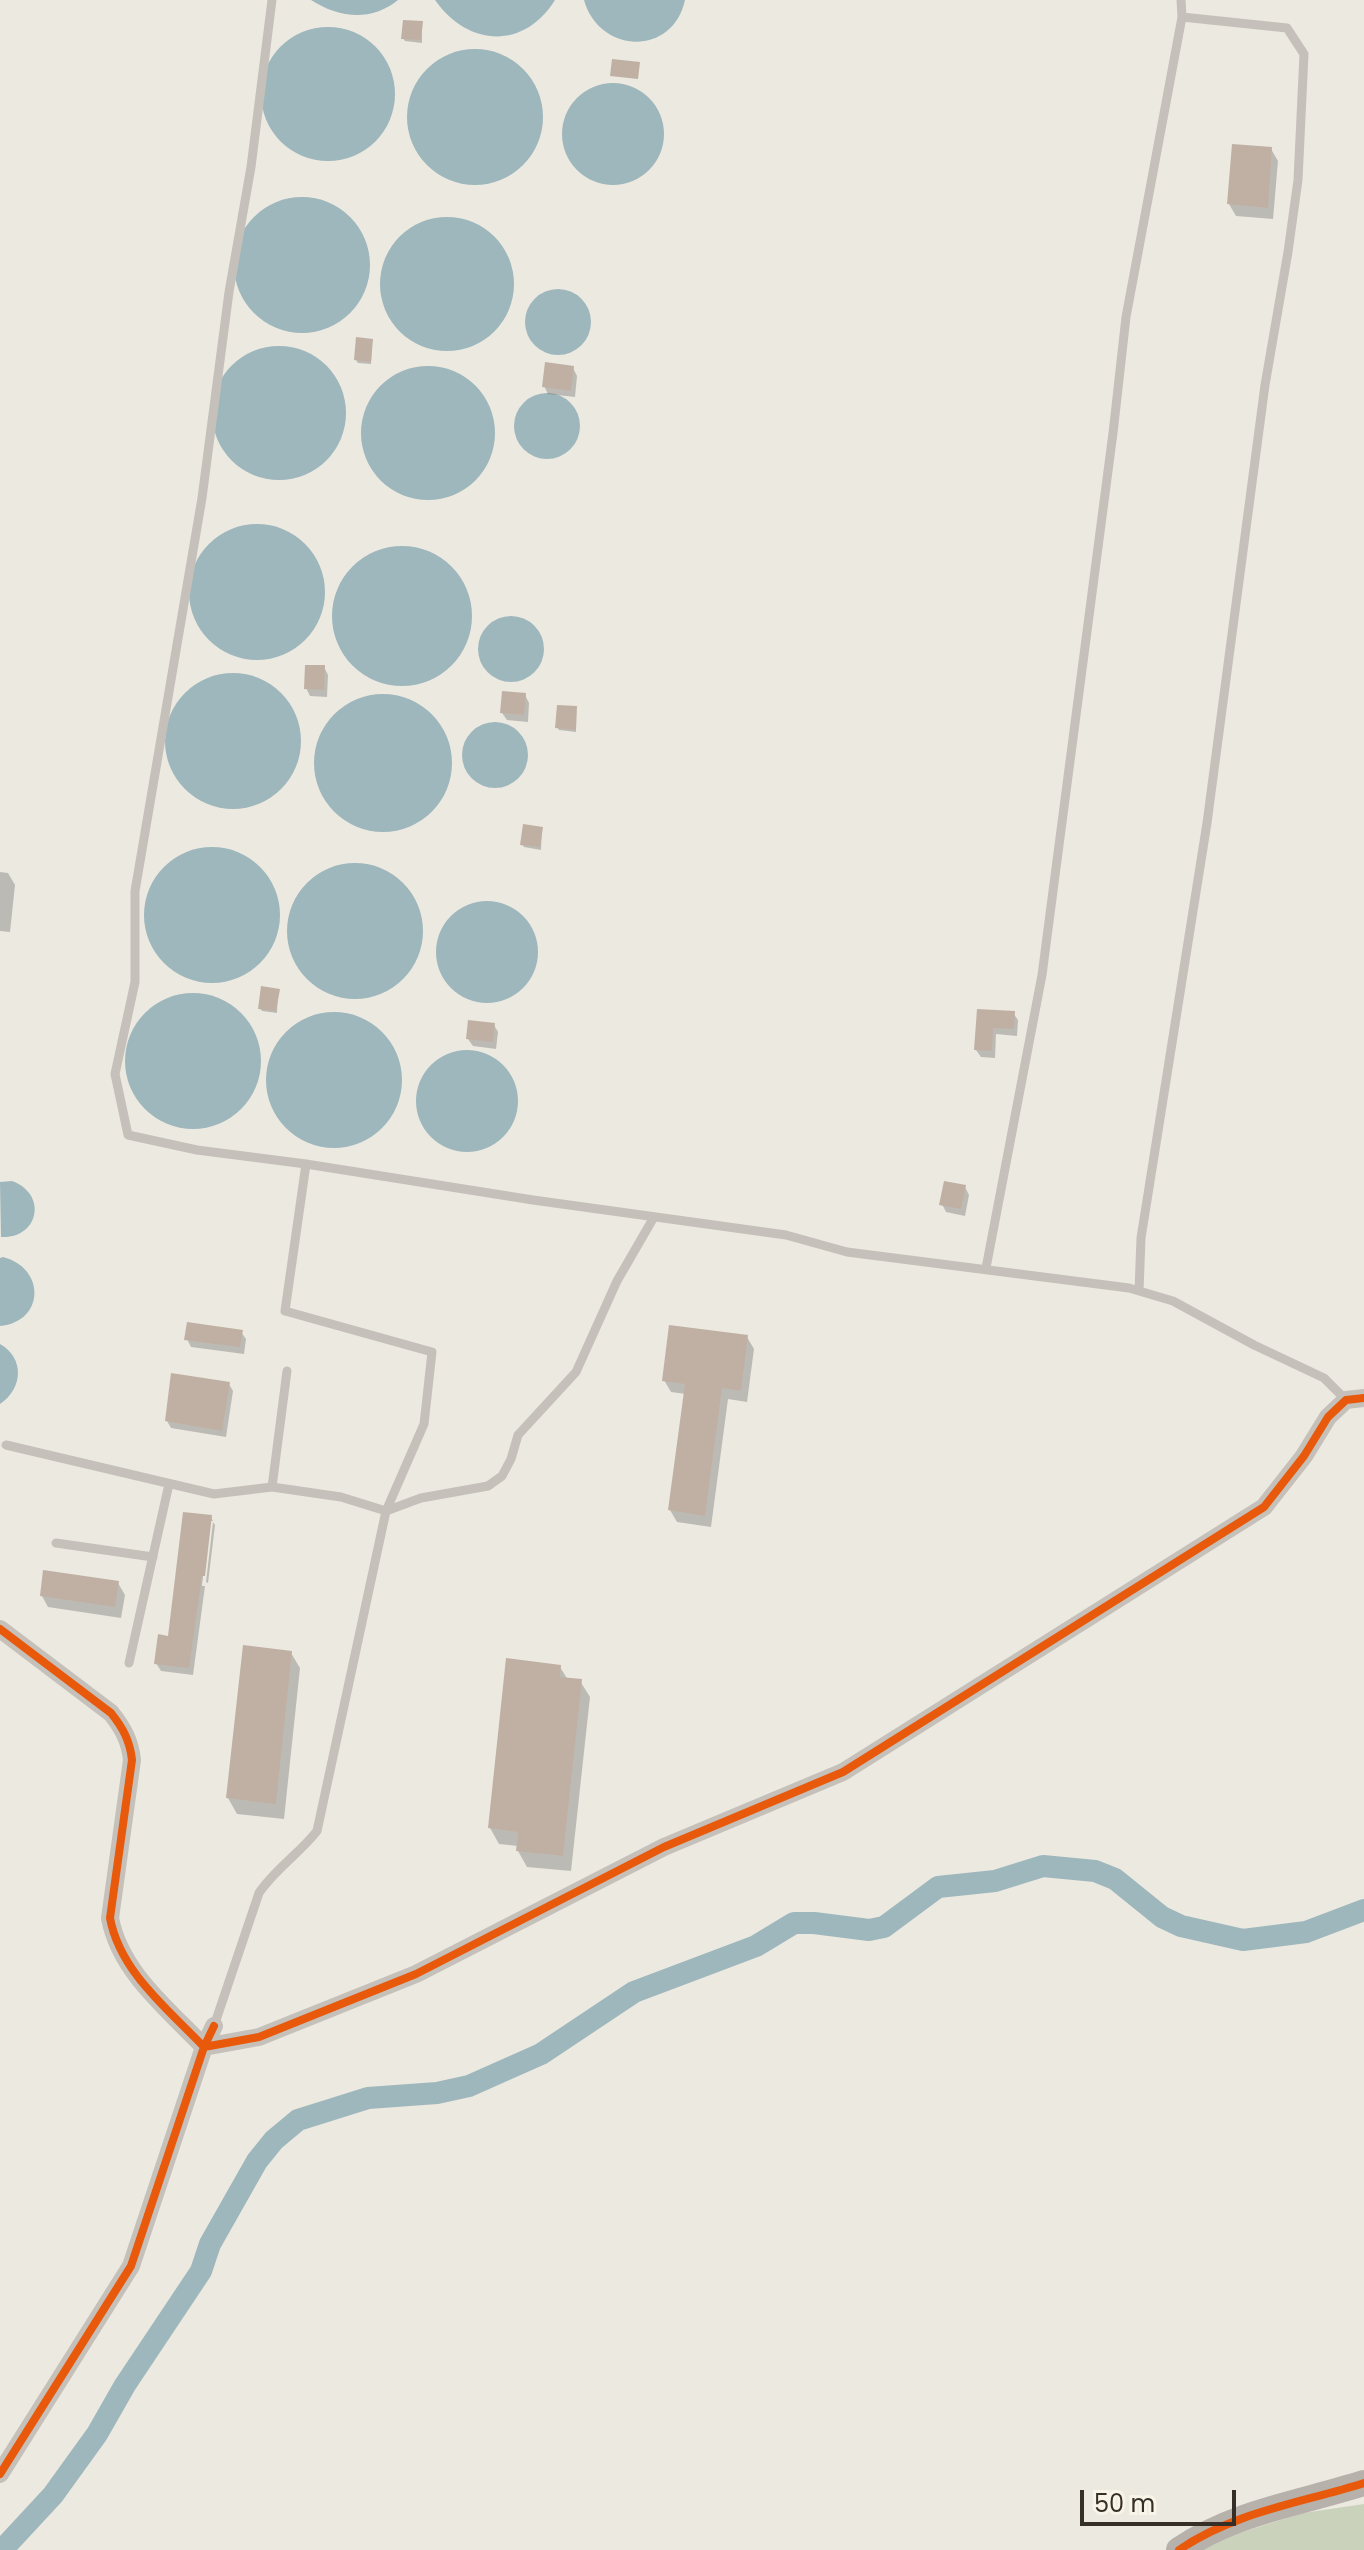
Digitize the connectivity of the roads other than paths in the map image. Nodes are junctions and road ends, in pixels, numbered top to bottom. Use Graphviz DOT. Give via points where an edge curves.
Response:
graph roads {
  1 [pos="272,0"];
  2 [pos="1181,0"];
  3 [pos="1182,17"];
  4 [pos="306,1164"];
  5 [pos="654,1217"];
  6 [pos="986,1268"];
  7 [pos="1139,1291"];
  8 [pos="287,1371"];
  9 [pos="1355,1399"];
  10 [pos="6,1445"];
  11 [pos="169,1484"];
  12 [pos="272,1487"];
  13 [pos="386,1511"];
  14 [pos="56,1543"];
  15 [pos="153,1557"];
  16 [pos="0,1629"];
  17 [pos="129,1663"];
  18 [pos="214,2026"];
  19 [pos="204,2047"];
  20 [pos="0,2474"];
  21 [pos="1364,2483"];
  22 [pos="1179,2550"];
  1 -- 4 [label="lane" via="202,498 135,891 135,982 115,1074 128,1135"];
  2 -- 3 [label="lane"];
  3 -- 6 [label="lane" via="1126,317 1042,975"];
  3 -- 7 [label="lane" via="1287,28 1304,54 1298,180 1207,823 1141,1238"];
  4 -- 5 [label="lane"];
  4 -- 13 [label="lane" via="285,1311 432,1352 424,1424"];
  5 -- 6 [label="lane" via="786,1235 847,1252"];
  5 -- 13 [label="lane" via="617,1281 576,1372 518,1435 502,1476 488,1486 421,1498"];
  6 -- 7 [label="lane"];
  7 -- 9 [label="lane" via="1173,1301"];
  8 -- 12 [label="lane"];
  9 -- 19 [label="street" via="1328,1417 1264,1507 843,1772 664,1847 416,1974 259,2037"];
  10 -- 11 [label="lane"];
  11 -- 12 [label="lane" via="214,1494"];
  11 -- 15 [label="lane"];
  12 -- 13 [label="lane" via="341,1497"];
  13 -- 18 [label="lane" via="317,1831 259,1893"];
  14 -- 15 [label="lane"];
  15 -- 17 [label="lane"];
  16 -- 19 [label="street" via="111,1713 123,1729 132,1760 110,1918 113,1939 136,1976"];
  18 -- 19 [label="street"];
  19 -- 20 [label="street" via="131,2266"];
  21 -- 22 [label="street" via="1217,2527"];
}
